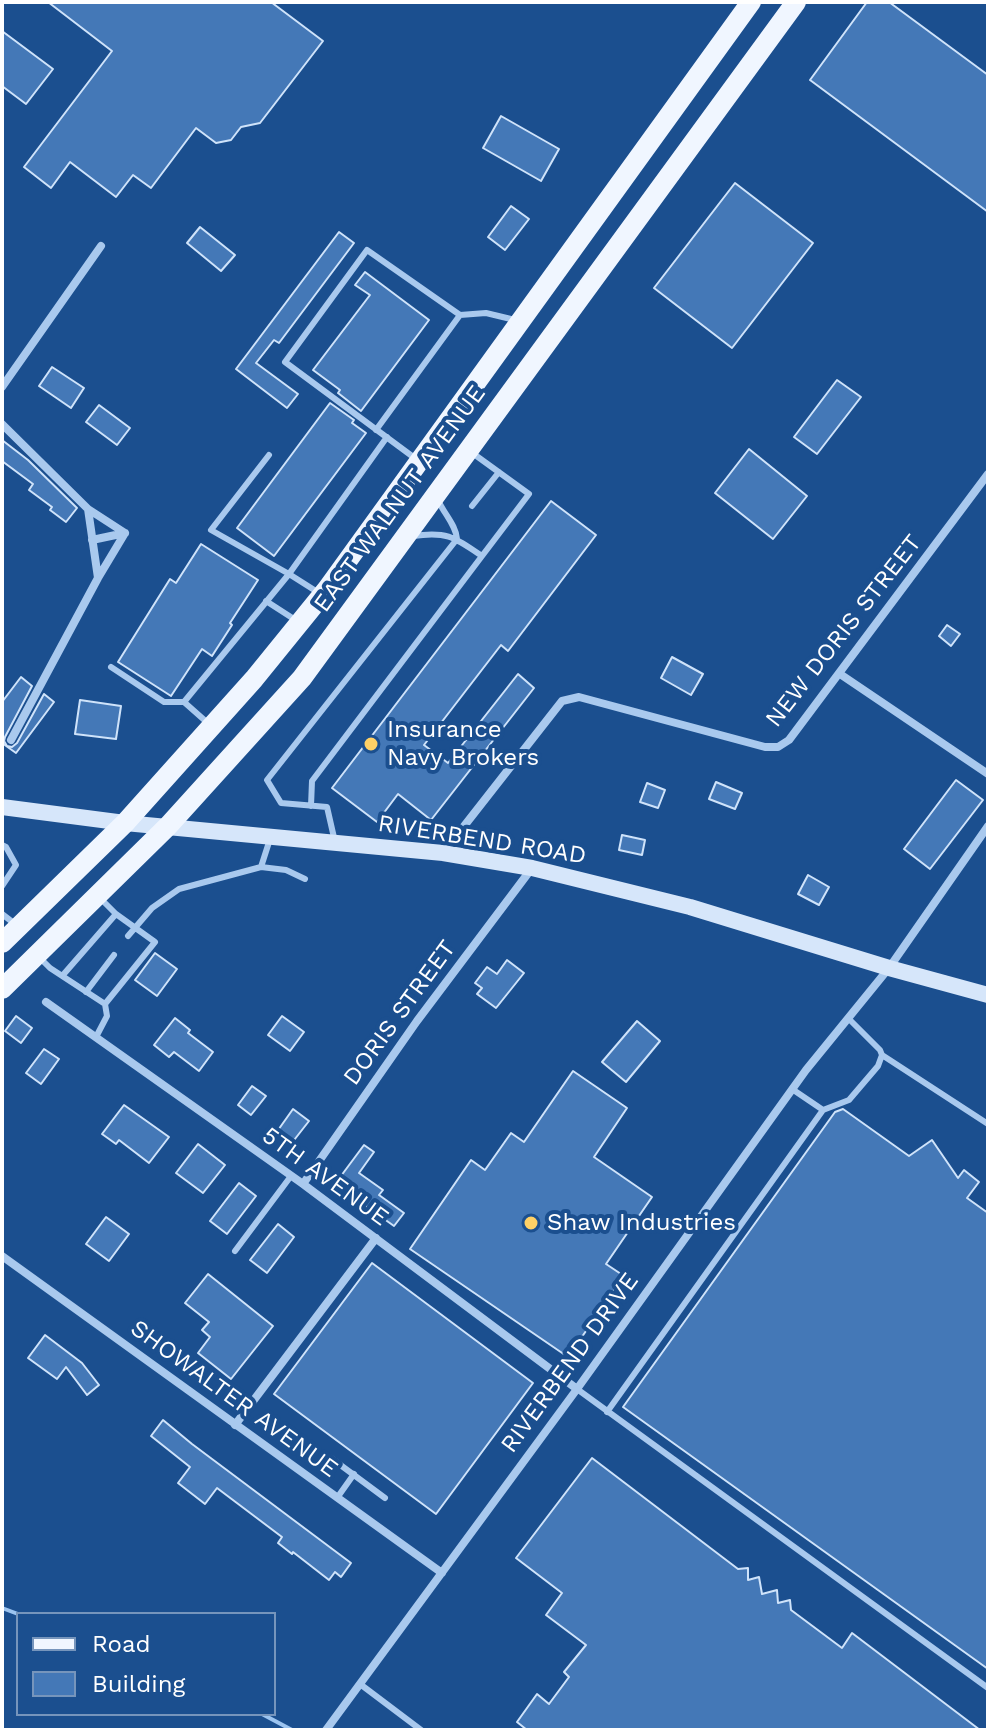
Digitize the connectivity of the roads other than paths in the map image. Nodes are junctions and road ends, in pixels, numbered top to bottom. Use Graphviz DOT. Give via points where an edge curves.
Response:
graph roads {
  1 [pos="751,2"];
  2 [pos="796,2"];
  3 [pos="695,78"];
  4 [pos="724,100"];
  5 [pos="101,246"];
  6 [pos="460,315"];
  7 [pos="520,321"];
  8 [pos="2,387"];
  9 [pos="2,424"];
  10 [pos="376,430"];
  11 [pos="387,437"];
  12 [pos="468,449"];
  13 [pos="269,455"];
  14 [pos="419,461"];
  15 [pos="499,472"];
  16 [pos="988,474"];
  17 [pos="435,494"];
  18 [pos="472,506"];
  19 [pos="88,509"];
  20 [pos="125,533"];
  21 [pos="405,537"];
  22 [pos="457,539"];
  23 [pos="92,540"];
  24 [pos="482,556"];
  25 [pos="289,574"];
  26 [pos="98,578"];
  27 [pos="322,595"];
  28 [pos="266,601"];
  29 [pos="300,623"];
  30 [pos="111,667"];
  31 [pos="840,674"];
  32 [pos="184,702"];
  33 [pos="212,726"];
  34 [pos="11,740"];
  35 [pos="988,774"];
  36 [pos="311,806"];
  37 [pos="2,807"];
  38 [pos="125,823"];
  39 [pos="168,826"];
  40 [pos="988,826"];
  41 [pos="271,836"];
  42 [pos="335,842"];
  43 [pos="2,845"];
  44 [pos="443,853"];
  45 [pos="261,867"];
  46 [pos="532,868"];
  47 [pos="305,879"];
  48 [pos="2,886"];
  49 [pos="97,895"];
  50 [pos="116,914"];
  51 [pos="10,920"];
  52 [pos="134,927"];
  53 [pos="128,936"];
  54 [pos="2,943"];
  55 [pos="37,954"];
  56 [pos="114,955"];
  57 [pos="889,968"];
  58 [pos="63,975"];
  59 [pos="2,989"];
  60 [pos="86,992"];
  61 [pos="988,995"];
  62 [pos="46,1002"];
  63 [pos="105,1004"];
  64 [pos="848,1018"];
  65 [pos="96,1037"];
  66 [pos="882,1055"];
  67 [pos="792,1089"];
  68 [pos="823,1110"];
  69 [pos="988,1124"];
  70 [pos="291,1176"];
  71 [pos="303,1184"];
  72 [pos="376,1238"];
  73 [pos="235,1251"];
  74 [pos="2,1256"];
  75 [pos="577,1389"];
  76 [pos="607,1412"];
  77 [pos="235,1425"];
  78 [pos="331,1458"];
  79 [pos="354,1474"];
  80 [pos="337,1498"];
  81 [pos="385,1498"];
  82 [pos="442,1573"];
  83 [pos="360,1684"];
  84 [pos="988,1688"];
  85 [pos="326,1730"];
  86 [pos="421,1730"];
  1 -- 3 [label="main road, EAST WALNUT AVENUE"];
  2 -- 4 [label="main road, EAST WALNUT AVENUE"];
  3 -- 4 [label="main road"];
  3 -- 7 [label="main road, EAST WALNUT AVENUE"];
  4 -- 12 [label="main road, EAST WALNUT AVENUE"];
  5 -- 8 [label="street"];
  6 -- 7 [label="lane" via="486,313"];
  6 -- 10 [label="lane"];
  6 -- 10 [label="lane" via="367,250 285,362"];
  7 -- 14 [label="main road, EAST WALNUT AVENUE"];
  9 -- 19 [label="street"];
  10 -- 11 [label="lane"];
  11 -- 14 [label="lane"];
  11 -- 25 [label="lane"];
  12 -- 15 [label="lane"];
  12 -- 17 [label="main road, EAST WALNUT AVENUE"];
  13 -- 25 [label="lane" via="211,530"];
  14 -- 27 [label="main road, EAST WALNUT AVENUE"];
  15 -- 18 [label="lane"];
  15 -- 24 [label="lane" via="529,494"];
  16 -- 31 [label="street, NEW DORIS STREET"];
  17 -- 21 [label="main road, EAST WALNUT AVENUE"];
  17 -- 22 [label="lane"];
  19 -- 20 [label="street"];
  19 -- 23 [label="street"];
  20 -- 23 [label="street"];
  20 -- 26 [label="street"];
  21 -- 22 [label="lane" via="434,533"];
  21 -- 39 [label="main road, EAST WALNUT AVENUE" via="302,678"];
  22 -- 24 [label="lane"];
  22 -- 36 [label="lane" via="267,780 281,803"];
  23 -- 26 [label="street"];
  24 -- 36 [label="lane" via="312,781"];
  25 -- 27 [label="lane"];
  25 -- 28 [label="lane"];
  26 -- 34 [label="street"];
  27 -- 29 [label="main road, EAST WALNUT AVENUE"];
  28 -- 29 [label="lane"];
  28 -- 32 [label="lane"];
  29 -- 33 [label="main road, EAST WALNUT AVENUE"];
  30 -- 32 [label="lane" via="164,702"];
  31 -- 35 [label="street"];
  31 -- 44 [label="street, NEW DORIS STREET" via="778,747 579,697 562,701"];
  32 -- 33 [label="lane"];
  33 -- 38 [label="main road, EAST WALNUT AVENUE"];
  36 -- 42 [label="lane" via="327,807"];
  37 -- 38 [label="street, RIVERBEND ROAD"];
  38 -- 39 [label="street, RIVERBEND ROAD"];
  38 -- 51 [label="main road, EAST WALNUT AVENUE"];
  39 -- 41 [label="street, RIVERBEND ROAD"];
  39 -- 49 [label="main road, EAST WALNUT AVENUE"];
  40 -- 57 [label="street, RIVERBEND DRIVE"];
  41 -- 42 [label="street, RIVERBEND ROAD"];
  41 -- 45 [label="lane"];
  42 -- 44 [label="street, RIVERBEND ROAD"];
  43 -- 48 [label="lane" via="16,865"];
  44 -- 46 [label="street, RIVERBEND ROAD"];
  45 -- 47 [label="lane"];
  45 -- 52 [label="lane" via="179,889"];
  46 -- 57 [label="street, RIVERBEND ROAD" via="690,907"];
  46 -- 71 [label="street, DORIS STREET"];
  49 -- 50 [label="lane"];
  49 -- 55 [label="main road, EAST WALNUT AVENUE"];
  50 -- 52 [label="lane"];
  50 -- 58 [label="lane"];
  51 -- 54 [label="main road, EAST WALNUT AVENUE"];
  52 -- 53 [label="lane"];
  52 -- 63 [label="lane" via="155,942"];
  55 -- 58 [label="lane"];
  55 -- 59 [label="main road, EAST WALNUT AVENUE"];
  56 -- 60 [label="lane"];
  57 -- 61 [label="street, RIVERBEND ROAD"];
  57 -- 64 [label="street, RIVERBEND DRIVE"];
  58 -- 60 [label="lane"];
  60 -- 63 [label="lane"];
  62 -- 65 [label="street, 5TH AVENUE"];
  63 -- 65 [label="lane" via="107,1016"];
  64 -- 66 [label="lane"];
  64 -- 67 [label="street, RIVERBEND DRIVE"];
  65 -- 70 [label="street, 5TH AVENUE"];
  66 -- 68 [label="lane" via="849,1100"];
  66 -- 69 [label="lane"];
  67 -- 68 [label="lane"];
  67 -- 75 [label="street, RIVERBEND DRIVE"];
  68 -- 76 [label="lane"];
  70 -- 71 [label="street, 5TH AVENUE"];
  70 -- 73 [label="lane"];
  71 -- 72 [label="street, 5TH AVENUE"];
  72 -- 75 [label="street, 5TH AVENUE"];
  72 -- 77 [label="street"];
  74 -- 77 [label="street, SHOWALTER AVENUE"];
  75 -- 76 [label="lane"];
  75 -- 82 [label="street, RIVERBEND DRIVE"];
  76 -- 84 [label="lane"];
  77 -- 80 [label="street, SHOWALTER AVENUE"];
  78 -- 79 [label="lane"];
  79 -- 80 [label="lane"];
  79 -- 81 [label="lane"];
  80 -- 82 [label="street, SHOWALTER AVENUE"];
  82 -- 83 [label="street, RIVERBEND DRIVE"];
  83 -- 85 [label="street, RIVERBEND DRIVE"];
  83 -- 86 [label="lane"];
}
